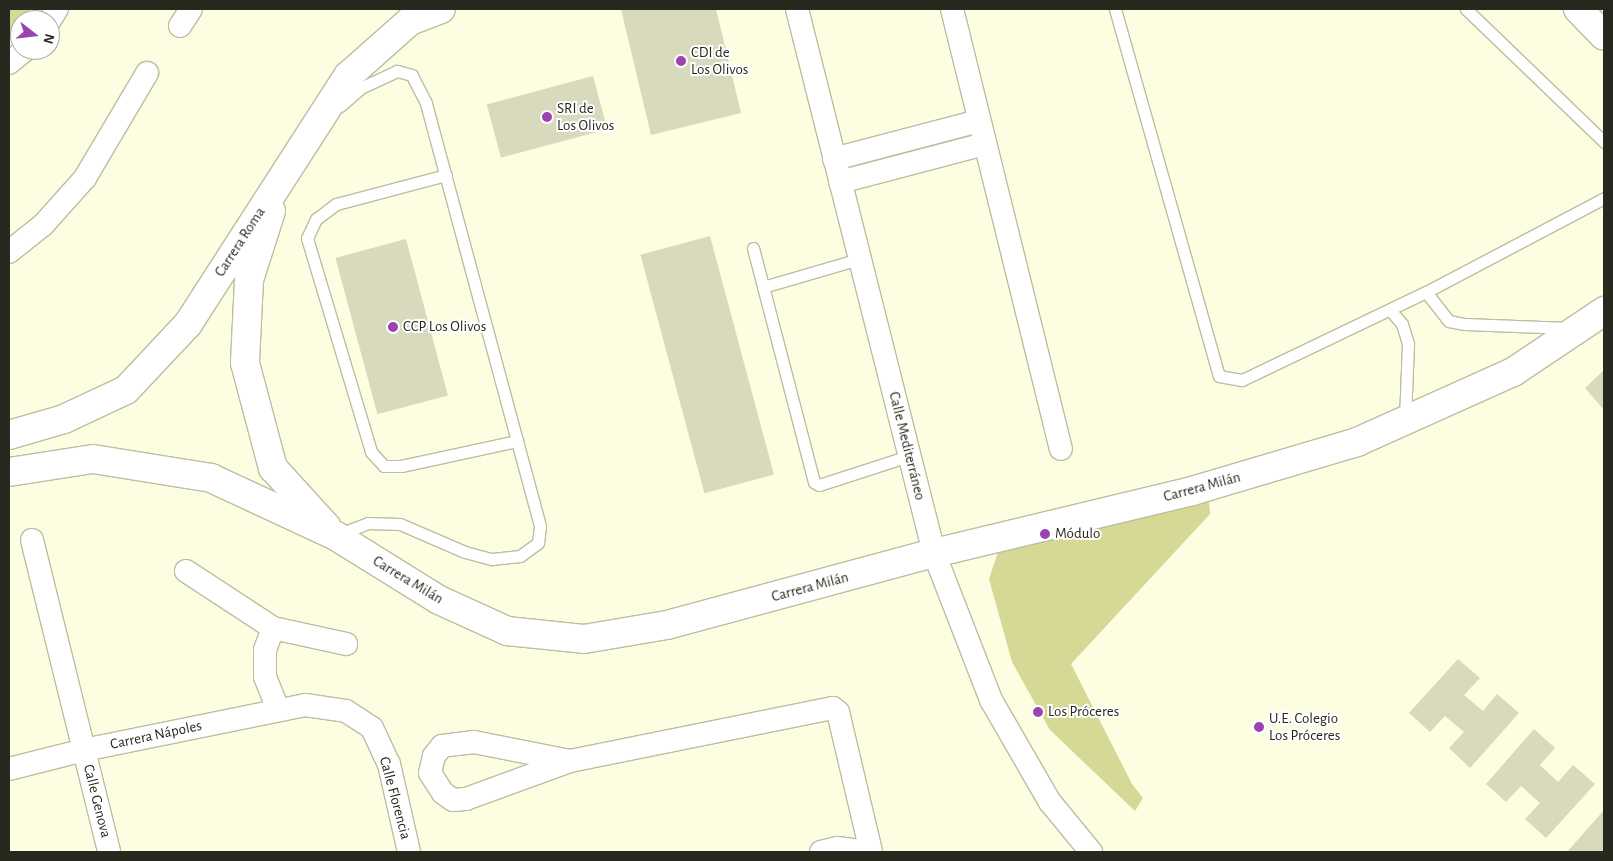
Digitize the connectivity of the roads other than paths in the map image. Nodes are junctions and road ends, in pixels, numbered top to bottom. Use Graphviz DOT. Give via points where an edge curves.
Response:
graph roads {
  1 [pos="441,9"];
  2 [pos="797,9"];
  3 [pos="952,9"];
  4 [pos="1115,9"];
  5 [pos="1466,9"];
  6 [pos="1578,9"];
  7 [pos="1604,36"];
  8 [pos="147,73"];
  9 [pos="979,121"];
  10 [pos="310,133"];
  11 [pos="1604,142"];
  12 [pos="985,144"];
  13 [pos="834,159"];
  14 [pos="446,175"];
  15 [pos="281,178"];
  16 [pos="840,182"];
  17 [pos="1604,198"];
  18 [pos="753,248"];
  19 [pos="9,252"];
  20 [pos="859,259"];
  21 [pos="763,287"];
  22 [pos="1426,292"];
  23 [pos="1390,310"];
  24 [pos="1604,311"];
  25 [pos="1578,328"];
  26 [pos="1405,420"];
  27 [pos="9,435"];
  28 [pos="517,441"];
  29 [pos="1061,449"];
  30 [pos="909,456"];
  31 [pos="9,472"];
  32 [pos="336,536"];
  33 [pos="32,540"];
  34 [pos="934,553"];
  35 [pos="186,571"];
  36 [pos="273,628"];
  37 [pos="346,644"];
  38 [pos="305,705"];
  39 [pos="278,710"];
  40 [pos="84,750"];
  41 [pos="570,761"];
  42 [pos="9,769"];
  43 [pos="109,852"];
  44 [pos="409,852"];
  45 [pos="821,852"];
  46 [pos="870,852"];
  47 [pos="1091,852"];
  1 -- 10 [label="street, Carrera Roma" via="410,21 348,76"];
  2 -- 13 [label="street, Calle Mediterráneo"];
  3 -- 9 [label="street"];
  4 -- 23 [label="lane" via="1219,376 1242,380"];
  5 -- 11 [label="lane"];
  6 -- 7 [label="street"];
  8 -- 19 [label="street" via="85,178 43,225"];
  9 -- 12 [label="street"];
  9 -- 13 [label="street"];
  10 -- 14 [label="lane" via="362,87 397,71 412,76 426,103"];
  10 -- 15 [label="street, Carrera Roma"];
  12 -- 16 [label="street"];
  12 -- 29 [label="street"];
  13 -- 16 [label="street, Calle Mediterráneo"];
  14 -- 28 [label="lane"];
  14 -- 28 [label="lane" via="336,204 316,218 308,238 371,452 384,466 401,466"];
  15 -- 27 [label="street, Carrera Roma" via="188,324 126,390 64,419"];
  15 -- 32 [label="street" via="249,280 245,363 273,468"];
  16 -- 20 [label="street, Calle Mediterráneo"];
  17 -- 22 [label="lane"];
  18 -- 21 [label="lane"];
  20 -- 21 [label="lane"];
  20 -- 30 [label="street, Calle Mediterráneo"];
  21 -- 30 [label="lane" via="814,482 818,485"];
  22 -- 23 [label="lane"];
  22 -- 25 [label="lane" via="1450,321"];
  23 -- 26 [label="lane" via="1402,324 1408,344"];
  24 -- 25 [label="street, Carrera Milán"];
  25 -- 26 [label="street, Carrera Milán" via="1513,372"];
  26 -- 34 [label="street, Carrera Milán" via="1357,442 1192,491"];
  28 -- 32 [label="lane" via="540,526 538,543 520,556 492,560 400,524 368,524"];
  30 -- 34 [label="street, Calle Mediterráneo"];
  31 -- 32 [label="street, Carrera Milán" via="93,459 211,478"];
  32 -- 34 [label="street, Carrera Milán" via="439,600 507,631 584,639 666,625"];
  33 -- 40 [label="street, Calle Genova"];
  34 -- 47 [label="street, Calle Mediterráneo" via="991,700 1050,802"];
  35 -- 36 [label="street"];
  36 -- 37 [label="street"];
  36 -- 39 [label="street" via="265,650 265,677"];
  38 -- 39 [label="street, Carrera Nápoles"];
  38 -- 44 [label="street, Calle Florencia" via="346,711 372,728 388,764"];
  39 -- 40 [label="street, Carrera Nápoles"];
  40 -- 42 [label="street, Carrera Nápoles"];
  40 -- 43 [label="street, Calle Genova"];
  41 -- 41 [label="street" via="474,742 442,746 434,756 430,773 443,794 453,800 466,799"];
  41 -- 46 [label="street" via="833,708 838,712"];
  45 -- 46 [label="street" via="837,848"];
}
